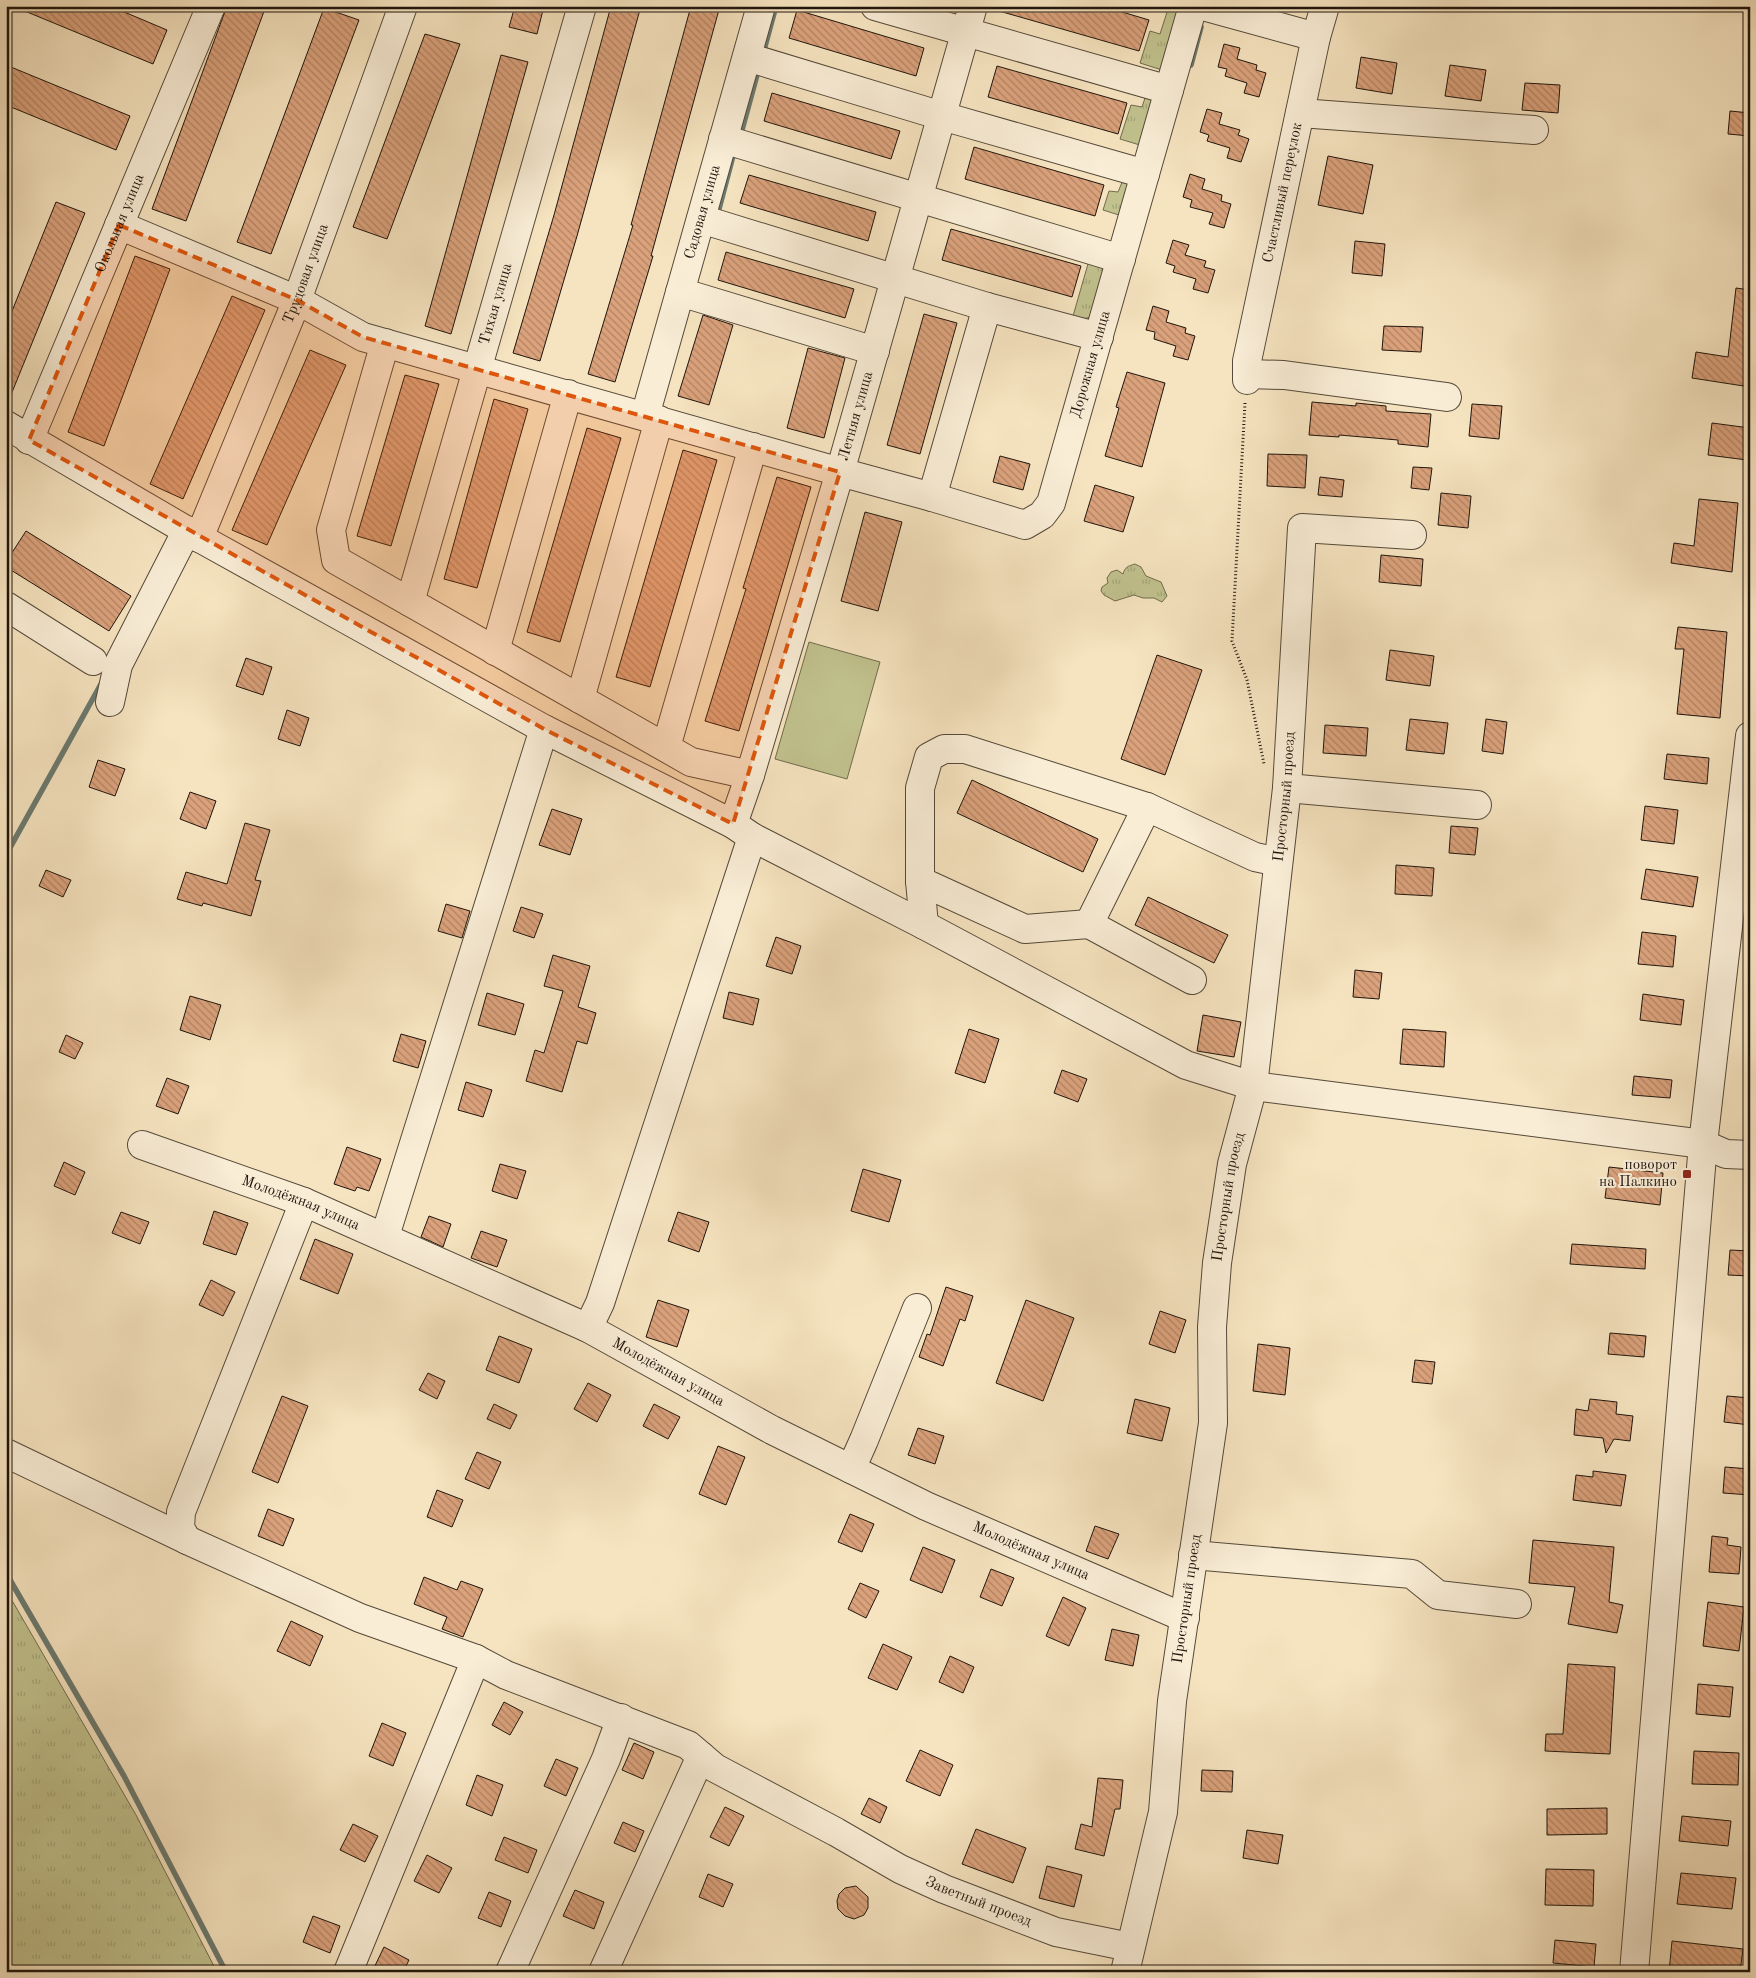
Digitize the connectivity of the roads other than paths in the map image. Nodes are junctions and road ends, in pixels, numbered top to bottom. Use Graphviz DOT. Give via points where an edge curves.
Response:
graph roads {
  1 [pos="210,6"];
  2 [pos="403,6"];
  3 [pos="582,6"];
  4 [pos="761,6"];
  5 [pos="875,6"];
  6 [pos="973,6"];
  7 [pos="1193,6"];
  8 [pos="1203,6"];
  9 [pos="1325,6"];
  10 [pos="966,33"];
  11 [pos="1316,37"];
  12 [pos="747,57"];
  13 [pos="1169,90"];
  14 [pos="1300,113"];
  15 [pos="942,116"];
  16 [pos="1534,130"];
  17 [pos="723,139"];
  18 [pos="1145,174"];
  19 [pos="919,197"];
  20 [pos="701,219"];
  21 [pos="119,225"];
  22 [pos="1121,259"];
  23 [pos="896,278"];
  24 [pos="680,292"];
  25 [pos="297,300"];
  26 [pos="987,306"];
  27 [pos="1098,338"];
  28 [pos="385,343"];
  29 [pos="875,351"];
  30 [pos="478,369"];
  31 [pos="568,394"];
  32 [pos="1447,397"];
  33 [pos="652,418"];
  34 [pos="6,425"];
  35 [pos="29,440"];
  36 [pos="753,447"];
  37 [pos="840,472"];
  38 [pos="932,497"];
  39 [pos="193,534"];
  40 [pos="1412,535"];
  41 [pos="410,602"];
  42 [pos="6,606"];
  43 [pos="495,651"];
  44 [pos="94,661"];
  45 [pos="580,699"];
  46 [pos="110,702"];
  47 [pos="544,729"];
  48 [pos="1750,736"];
  49 [pos="666,747"];
  50 [pos="750,775"];
  51 [pos="1287,788"];
  52 [pos="1477,805"];
  53 [pos="1147,807"];
  54 [pos="742,830"];
  55 [pos="1278,862"];
  56 [pos="920,881"];
  57 [pos="1089,924"];
  58 [pos="924,925"];
  59 [pos="1192,980"];
  60 [pos="1252,1086"];
  61 [pos="1703,1144"];
  62 [pos="142,1145"];
  63 [pos="1750,1155"];
  64 [pos="304,1202"];
  65 [pos="385,1236"];
  66 [pos="916,1308"];
  67 [pos="588,1328"];
  68 [pos="6,1453"];
  69 [pos="851,1469"];
  70 [pos="187,1540"];
  71 [pos="1193,1554"];
  72 [pos="1517,1604"];
  73 [pos="1185,1618"];
  74 [pos="476,1659"];
  75 [pos="621,1718"];
  76 [pos="701,1756"];
  77 [pos="1128,1960"];
  78 [pos="348,1972"];
  79 [pos="510,1972"];
  80 [pos="603,1972"];
  81 [pos="1634,1972"];
  1 -- 21 [label="street, Окольная улица"];
  2 -- 25 [label="street, Трудовая улица"];
  3 -- 30 [label="street, Тихая улица"];
  4 -- 12 [label="street, Садовая улица"];
  5 -- 10 [label="street"];
  6 -- 10 [label="street, Летняя улица"];
  7 -- 13 [label="street, Дорожная улица"];
  8 -- 11 [label="street"];
  9 -- 11 [label="street, Счастливый переулок"];
  10 -- 13 [label="street"];
  10 -- 15 [label="street, Летняя улица"];
  11 -- 14 [label="street, Счастливый переулок"];
  12 -- 15 [label="street"];
  12 -- 17 [label="street, Садовая улица"];
  13 -- 18 [label="street, Дорожная улица"];
  14 -- 16 [label="street"];
  14 -- 32 [label="street, Счастливый переулок" via="1247,360 1247,377 1284,375"];
  15 -- 18 [label="street"];
  15 -- 19 [label="street, Летняя улица"];
  17 -- 19 [label="street"];
  17 -- 20 [label="street, Садовая улица"];
  18 -- 22 [label="street, Дорожная улица"];
  19 -- 22 [label="street"];
  19 -- 23 [label="street, Летняя улица"];
  20 -- 23 [label="street"];
  20 -- 24 [label="street, Садовая улица"];
  21 -- 25 [label="street, Дорожная улица"];
  21 -- 35 [label="street, Окольная улица"];
  22 -- 27 [label="street, Дорожная улица"];
  23 -- 26 [label="street"];
  23 -- 29 [label="street, Летняя улица"];
  24 -- 29 [label="street"];
  24 -- 33 [label="street, Садовая улица"];
  25 -- 28 [label="street, Дорожная улица" via="363,337"];
  25 -- 39 [label="street, Трудовая улица"];
  26 -- 27 [label="street"];
  26 -- 38 [label="street"];
  27 -- 38 [label="street, Дорожная улица" via="1051,503 1042,515 1025,525"];
  28 -- 30 [label="street, Дорожная улица"];
  28 -- 41 [label="street" via="331,530 336,560"];
  29 -- 37 [label="street, Летняя улица"];
  30 -- 31 [label="street, Дорожная улица"];
  30 -- 41 [label="street, Тихая улица"];
  31 -- 33 [label="street, Дорожная улица"];
  31 -- 43 [label="street"];
  33 -- 36 [label="street, Дорожная улица"];
  33 -- 45 [label="street, Садовая улица"];
  34 -- 35 [label="street"];
  35 -- 39 [label="street"];
  36 -- 37 [label="street, Дорожная улица"];
  36 -- 49 [label="street"];
  37 -- 38 [label="street, Дорожная улица"];
  37 -- 50 [label="street, Летняя улица"];
  39 -- 46 [label="street, Трудовая улица" via="118,665"];
  39 -- 47 [label="street"];
  40 -- 51 [label="street, Просторный проезд" via="1302,528"];
  41 -- 43 [label="street"];
  42 -- 44 [label="street"];
  43 -- 45 [label="street"];
  45 -- 49 [label="street"];
  47 -- 54 [label="street"];
  47 -- 65 [label="street"];
  48 -- 61 [label="street"];
  49 -- 50 [label="street" via="692,762"];
  50 -- 54 [label="street, Летняя улица"];
  51 -- 52 [label="street"];
  51 -- 55 [label="street, Просторный проезд"];
  53 -- 55 [label="street" via="1255,857"];
  53 -- 56 [label="street" via="965,749 944,749 929,757 920,788"];
  53 -- 57 [label="street"];
  54 -- 58 [label="street"];
  54 -- 67 [label="street, Летняя улица" via="600,1303"];
  55 -- 60 [label="street, Просторный проезд"];
  56 -- 57 [label="street" via="1025,929"];
  56 -- 58 [label="street"];
  57 -- 59 [label="street"];
  58 -- 60 [label="street" via="1186,1065"];
  60 -- 61 [label="street"];
  60 -- 71 [label="street, Просторный проезд" via="1232,1164 1217,1263 1212,1328 1213,1423"];
  61 -- 63 [label="street" via="1726,1154"];
  61 -- 81 [label="street"];
  62 -- 64 [label="street, Молодёжная улица"];
  64 -- 65 [label="street, Молодёжная улица"];
  64 -- 70 [label="street" via="181,1512 180,1528"];
  65 -- 67 [label="street, Молодёжная улица"];
  66 -- 69 [label="street"];
  67 -- 69 [label="street, Молодёжная улица" via="772,1430"];
  68 -- 70 [label="street, Заветный проезд"];
  69 -- 73 [label="street, Молодёжная улица" via="926,1506"];
  70 -- 74 [label="street, Заветный проезд" via="360,1618"];
  71 -- 72 [label="street" via="1412,1574 1438,1595"];
  71 -- 73 [label="street, Просторный проезд"];
  73 -- 77 [label="street, Просторный проезд" via="1172,1701 1163,1812"];
  74 -- 75 [label="street, Заветный проезд" via="506,1676"];
  74 -- 78 [label="street"];
  75 -- 76 [label="street, Заветный проезд" via="688,1745"];
  75 -- 79 [label="street" via="606,1759"];
  76 -- 77 [label="street, Заветный проезд" via="715,1768 900,1869"];
  76 -- 80 [label="street"];
}
